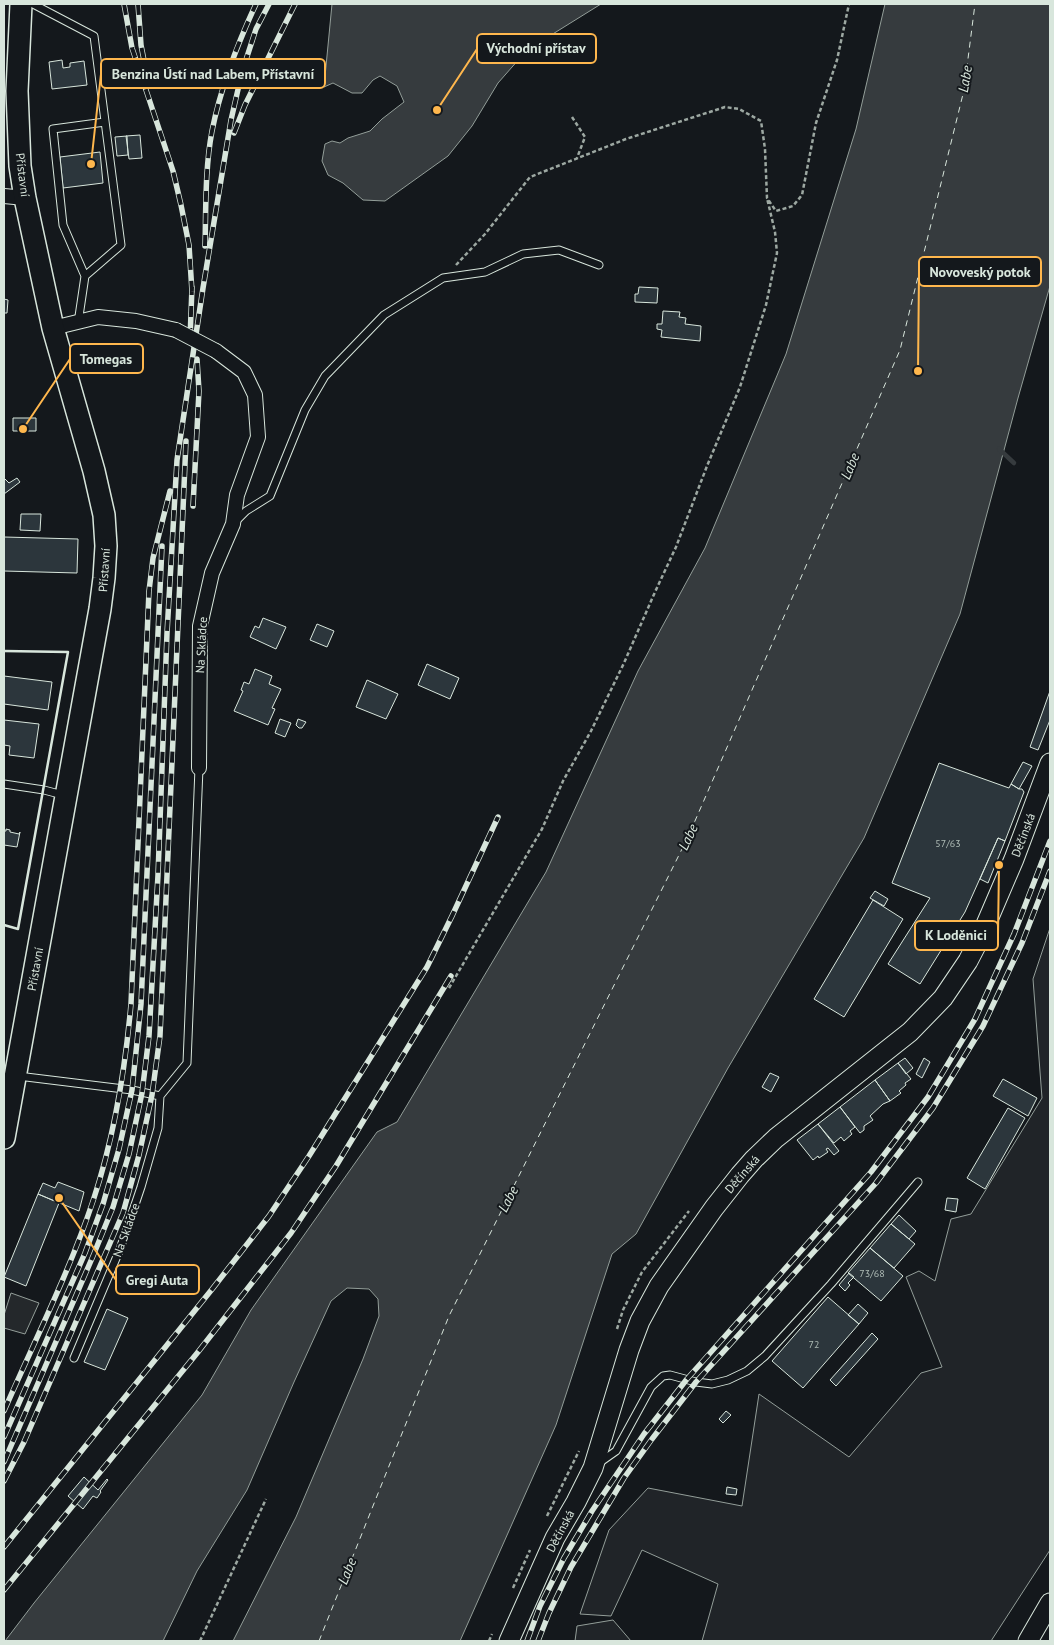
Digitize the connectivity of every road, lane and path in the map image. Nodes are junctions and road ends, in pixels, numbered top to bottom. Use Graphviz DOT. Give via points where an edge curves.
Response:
graph roads {
  1 [pos="21,4"];
  2 [pos="32,4"];
  3 [pos="849,4"];
  4 [pos="572,117"];
  5 [pos="105,122"];
  6 [pos="577,158"];
  7 [pos="4,196"];
  8 [pos="25,198"];
  9 [pos="767,198"];
  10 [pos="599,265"];
  11 [pos="85,276"];
  12 [pos="443,278"];
  13 [pos="78,323"];
  14 [pos="52,328"];
  15 [pos="233,524"];
  16 [pos="1050,763"];
  17 [pos="199,768"];
  18 [pos="4,784"];
  19 [pos="66,796"];
  20 [pos="449,988"];
  21 [pos="15,1076"];
  22 [pos="160,1096"];
  23 [pos="4,1138"];
  24 [pos="918,1182"];
  25 [pos="74,1358"];
  26 [pos="593,1468"];
  27 [pos="266,1499"];
  28 [pos="1050,1603"];
  29 [pos="200,1641"];
  30 [pos="508,1641"];
  31 [pos="1028,1641"];
  1 -- 8 [label="main road, Přístavní" via="18,126"];
  2 -- 5 [label="lane" via="94,36"];
  3 -- 9 [label="path" via="837,60 816,124 802,195 794,206 776,210"];
  4 -- 6 [label="path" via="585,137"];
  5 -- 11 [label="lane" via="121,245"];
  5 -- 11 [label="lane" via="53,128 63,226"];
  6 -- 9 [label="path" via="725,106 739,109 761,121"];
  6 -- 12 [label="path" via="530,177 485,234"];
  7 -- 8 [label="street"];
  8 -- 14 [label="main road, Přístavní"];
  9 -- 20 [label="path" via="777,253 766,305 740,387 676,547 624,663 542,829"];
  10 -- 12 [label="lane" via="559,250 523,254 485,272"];
  11 -- 13 [label="lane"];
  12 -- 15 [label="lane" via="384,315 325,376 305,410 270,496"];
  13 -- 14 [label="street, Na Skládce"];
  13 -- 15 [label="street, Na Skládce, bridge" via="98,317 176,330 216,351 244,372 255,395 258,437 237,495"];
  14 -- 19 [label="main road, Přístavní" via="94,471 104,515 106,546 100,610"];
  15 -- 17 [label="street, Na Skládce" via="212,573 200,626"];
  16 -- 26 [label="main road, Děčínská" via="981,936 943,998 910,1032 754,1159 714,1208 659,1286 629,1350"];
  17 -- 22 [label="lane, Na Skládce" via="187,1064"];
  18 -- 19 [label="lane"];
  19 -- 21 [label="main road, Přístavní"];
  21 -- 22 [label="lane"];
  21 -- 23 [label="main road, Přístavní"];
  22 -- 25 [label="lane, Na Skládce" via="158,1128 141,1188"];
  24 -- 26 [label="lane" via="831,1284 747,1372 712,1384 663,1376 651,1387 616,1451"];
  26 -- 30 [label="main road, Děčínská" via="555,1538"];
  27 -- 29 [label="path"];
  28 -- 31 [label="main road"];
}
